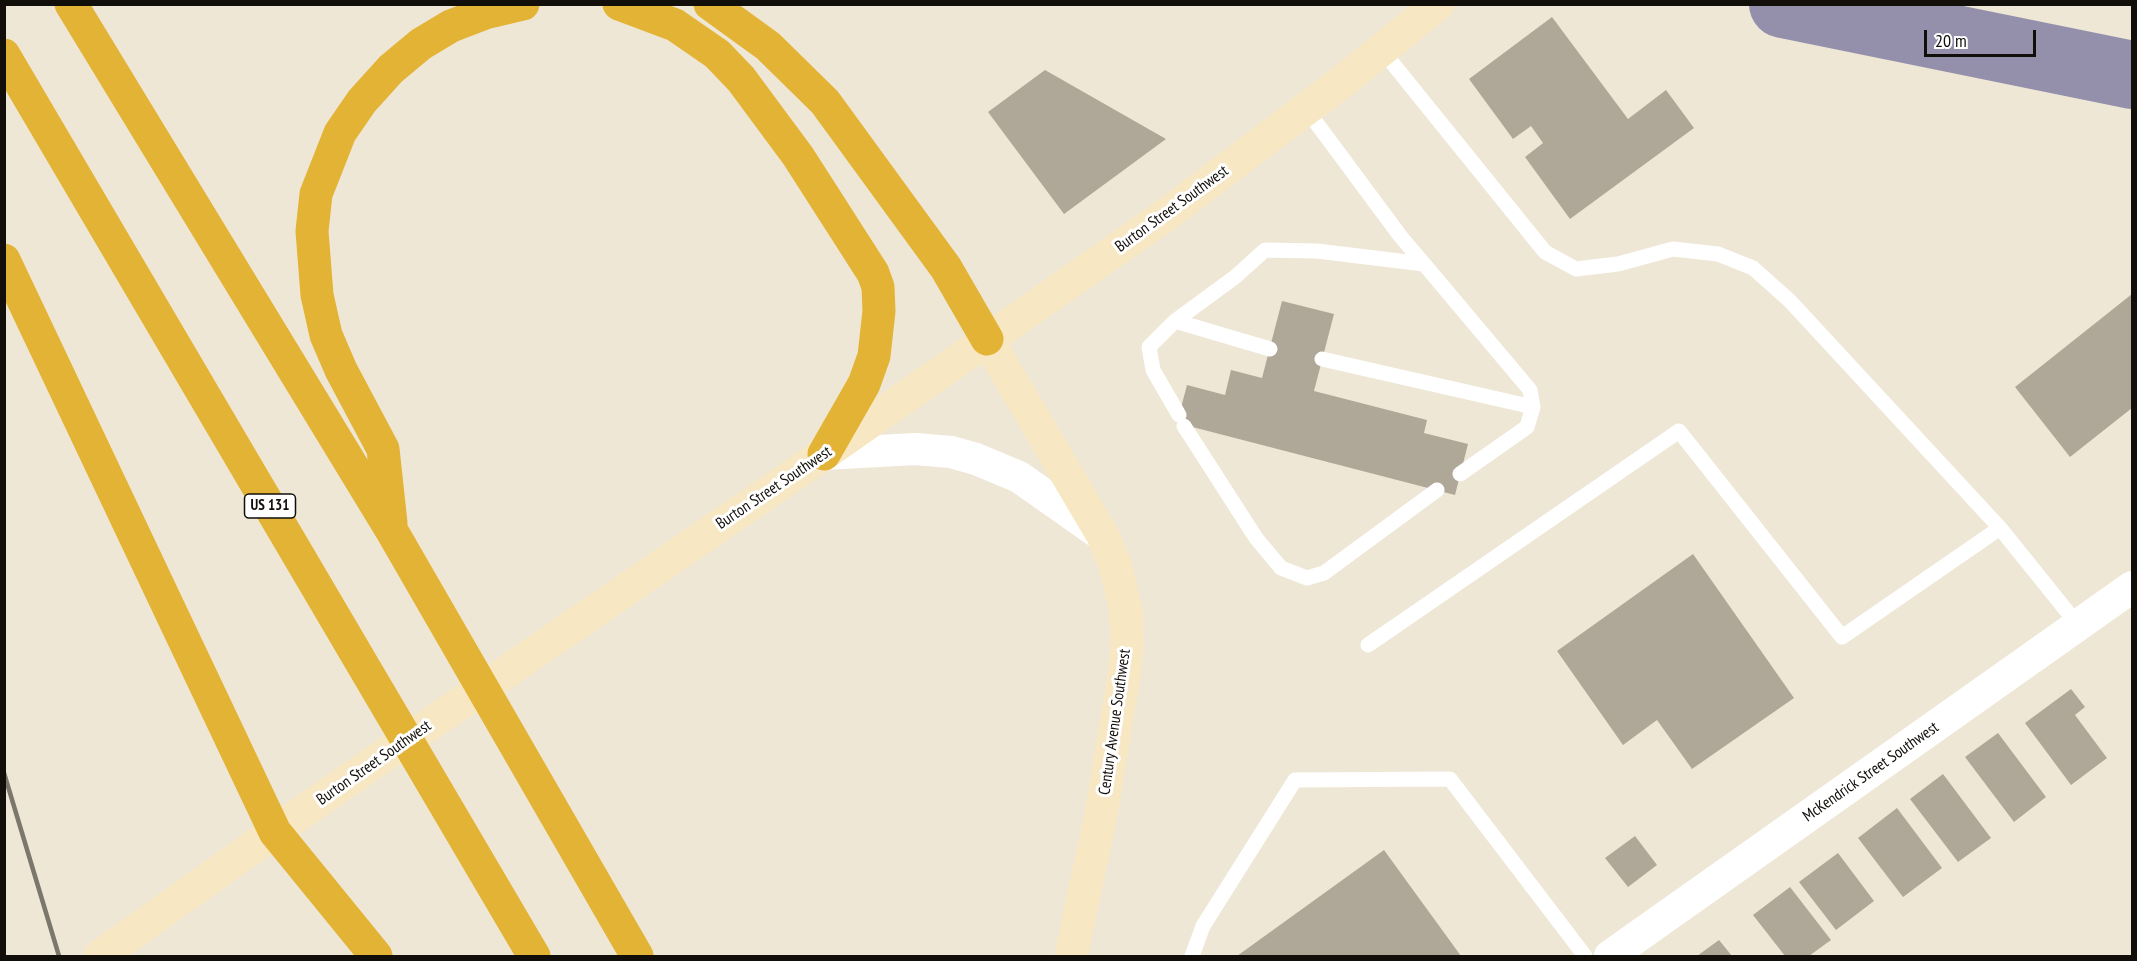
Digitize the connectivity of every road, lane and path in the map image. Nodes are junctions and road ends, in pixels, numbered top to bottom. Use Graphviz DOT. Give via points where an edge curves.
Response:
graph roads {
  1 [pos="71,4"];
  2 [pos="523,4"];
  3 [pos="618,4"];
  4 [pos="710,4"];
  5 [pos="1438,4"];
  6 [pos="1382,49"];
  7 [pos="4,55"];
  8 [pos="1306,109"];
  9 [pos="4,260"];
  10 [pos="1424,264"];
  11 [pos="1175,321"];
  12 [pos="987,339"];
  13 [pos="1270,349"];
  14 [pos="1322,359"];
  15 [pos="1533,407"];
  16 [pos="824,454"];
  17 [pos="1460,474"];
  18 [pos="1437,490"];
  19 [pos="2000,528"];
  20 [pos="393,533"];
  21 [pos="1103,536"];
  22 [pos="2133,587"];
  23 [pos="2078,625"];
  24 [pos="1368,645"];
  25 [pos="275,832"];
  26 [pos="100,957"];
  27 [pos="376,957"];
  28 [pos="534,957"];
  29 [pos="637,957"];
  30 [pos="1071,957"];
  31 [pos="1192,957"];
  32 [pos="1585,957"];
  33 [pos="1610,957"];
  1 -- 20 [label="highway"];
  2 -- 20 [label="highway" via="451,26 391,69 340,133 316,194 312,231 317,295 326,335 383,448"];
  3 -- 16 [label="highway" via="675,25 717,54 741,79 798,156 873,273 879,311 874,356 864,384"];
  4 -- 12 [label="highway" via="768,46 825,102 946,268"];
  5 -- 6 [label="main road, Burton Street Southwest"];
  6 -- 8 [label="main road, Burton Street Southwest"];
  6 -- 19 [label="lane" via="1545,252 1576,269 1618,264 1673,249 1718,254 1754,268 1790,301"];
  7 -- 28 [label="highway, US 131"];
  8 -- 10 [label="lane"];
  8 -- 12 [label="main road, Burton Street Southwest" via="1163,217"];
  9 -- 25 [label="highway"];
  10 -- 11 [label="lane" via="1317,251 1265,250"];
  10 -- 15 [label="lane" via="1530,390"];
  11 -- 13 [label="lane"];
  11 -- 18 [label="lane" via="1149,347 1153,370 1256,538 1281,568 1306,578 1324,573"];
  12 -- 16 [label="main road, Burton Street Southwest"];
  12 -- 21 [label="main road, Century Avenue Southwest"];
  14 -- 15 [label="lane"];
  15 -- 17 [label="lane" via="1527,426"];
  16 -- 21 [label="street" via="915,449 976,459 1019,477"];
  16 -- 25 [label="main road, Burton Street Southwest"];
  19 -- 23 [label="lane"];
  19 -- 24 [label="lane" via="1842,637 1679,430"];
  20 -- 29 [label="highway"];
  21 -- 30 [label="main road, Century Avenue Southwest" via="1122,589 1127,646 1101,814"];
  22 -- 23 [label="street, McKendrick Street Southwest"];
  23 -- 33 [label="street, McKendrick Street Southwest"];
  25 -- 26 [label="main road, Burton Street Southwest"];
  25 -- 27 [label="highway"];
  31 -- 32 [label="lane" via="1203,926 1295,780 1450,779"];
}
